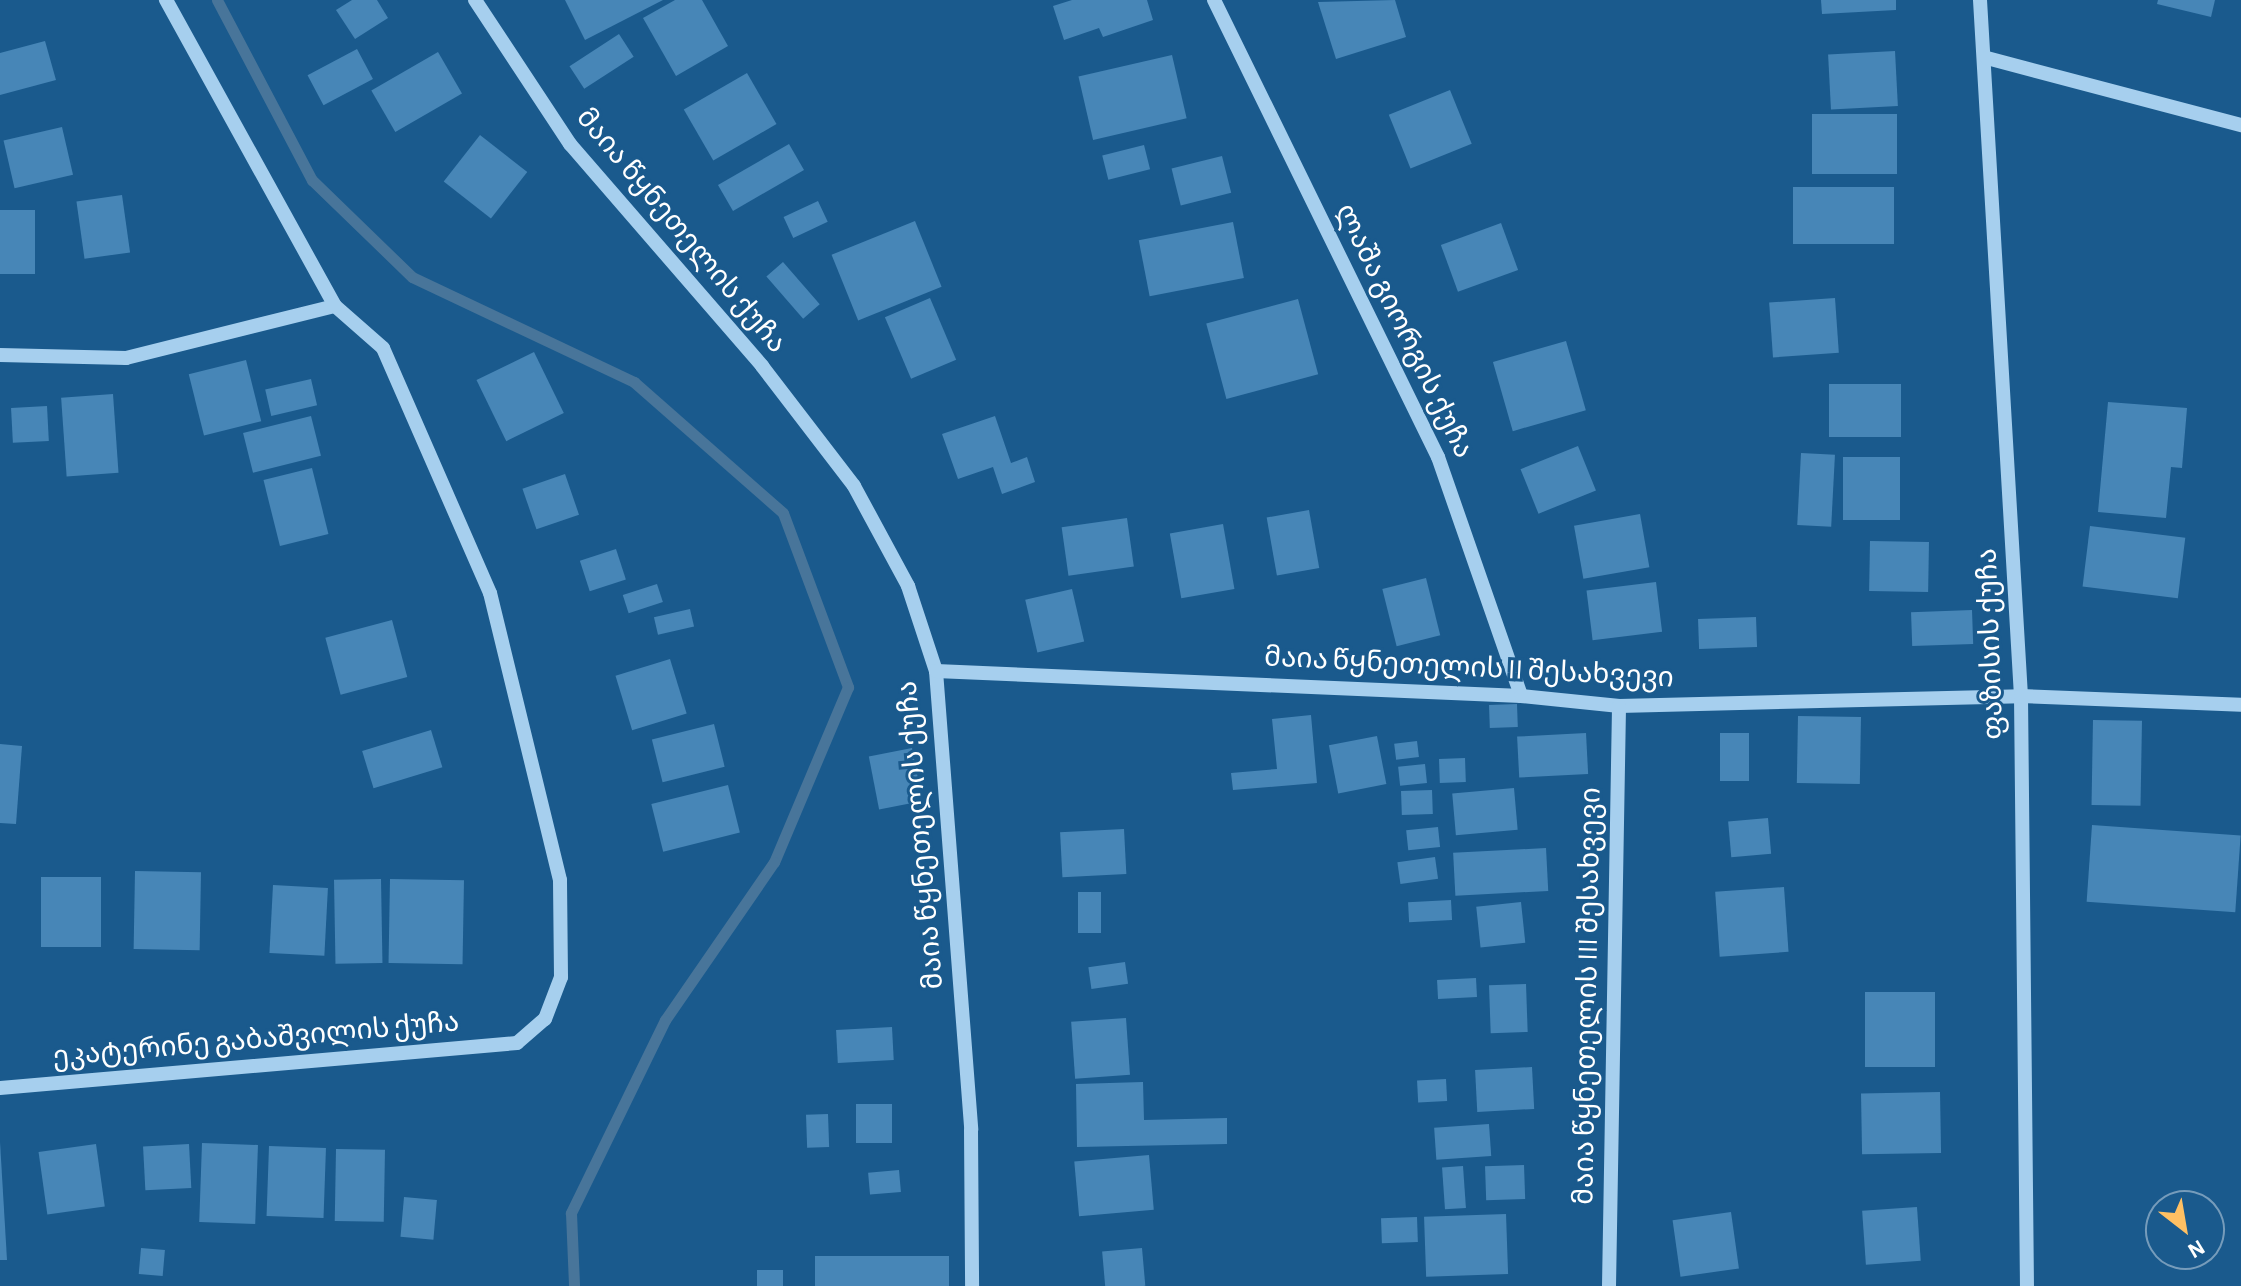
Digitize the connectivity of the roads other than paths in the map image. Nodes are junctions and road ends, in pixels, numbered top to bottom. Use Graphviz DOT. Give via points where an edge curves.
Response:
graph roads {
  1 [pos="166,0"];
  2 [pos="475,0"];
  3 [pos="1214,0"];
  4 [pos="1980,0"];
  5 [pos="1987,58"];
  6 [pos="2241,125"];
  7 [pos="335,306"];
  8 [pos="0,355"];
  9 [pos="936,671"];
  10 [pos="1521,696"];
  11 [pos="2021,696"];
  12 [pos="2241,705"];
  13 [pos="1619,706"];
  14 [pos="0,1088"];
  15 [pos="972,1286"];
  16 [pos="1609,1286"];
  17 [pos="2027,1286"];
  1 -- 7 [label="street"];
  2 -- 9 [label="street, მაია წყნეთელის ქუჩა" via="570,144 762,366 854,486 908,586"];
  3 -- 10 [label="street, ლაშა გიორგის ქუჩა" via="1438,457"];
  4 -- 5 [label="street, ფაზისის ქუჩა"];
  5 -- 6 [label="street"];
  5 -- 11 [label="street, ფაზისის ქუჩა"];
  7 -- 8 [label="street" via="126,358"];
  7 -- 14 [label="street, ეკატერინე გაბაშვილის ქუჩა" via="383,348 490,593 560,880 561,977 545,1019 517,1043"];
  9 -- 10 [label="street, მაია წყნეთელის II შესახვევი"];
  9 -- 15 [label="street, მაია წყნეთელის ქუჩა" via="971,1130"];
  10 -- 13 [label="street, მაია წყნეთელის II შესახვევი"];
  11 -- 12 [label="street, მაია წყნეთელის II შესახვევი"];
  11 -- 13 [label="street, მაია წყნეთელის II შესახვევი"];
  11 -- 17 [label="street, ფაზისის ქუჩა"];
  13 -- 16 [label="street, მაია წყნეთელის III შესახვევი"];
}
